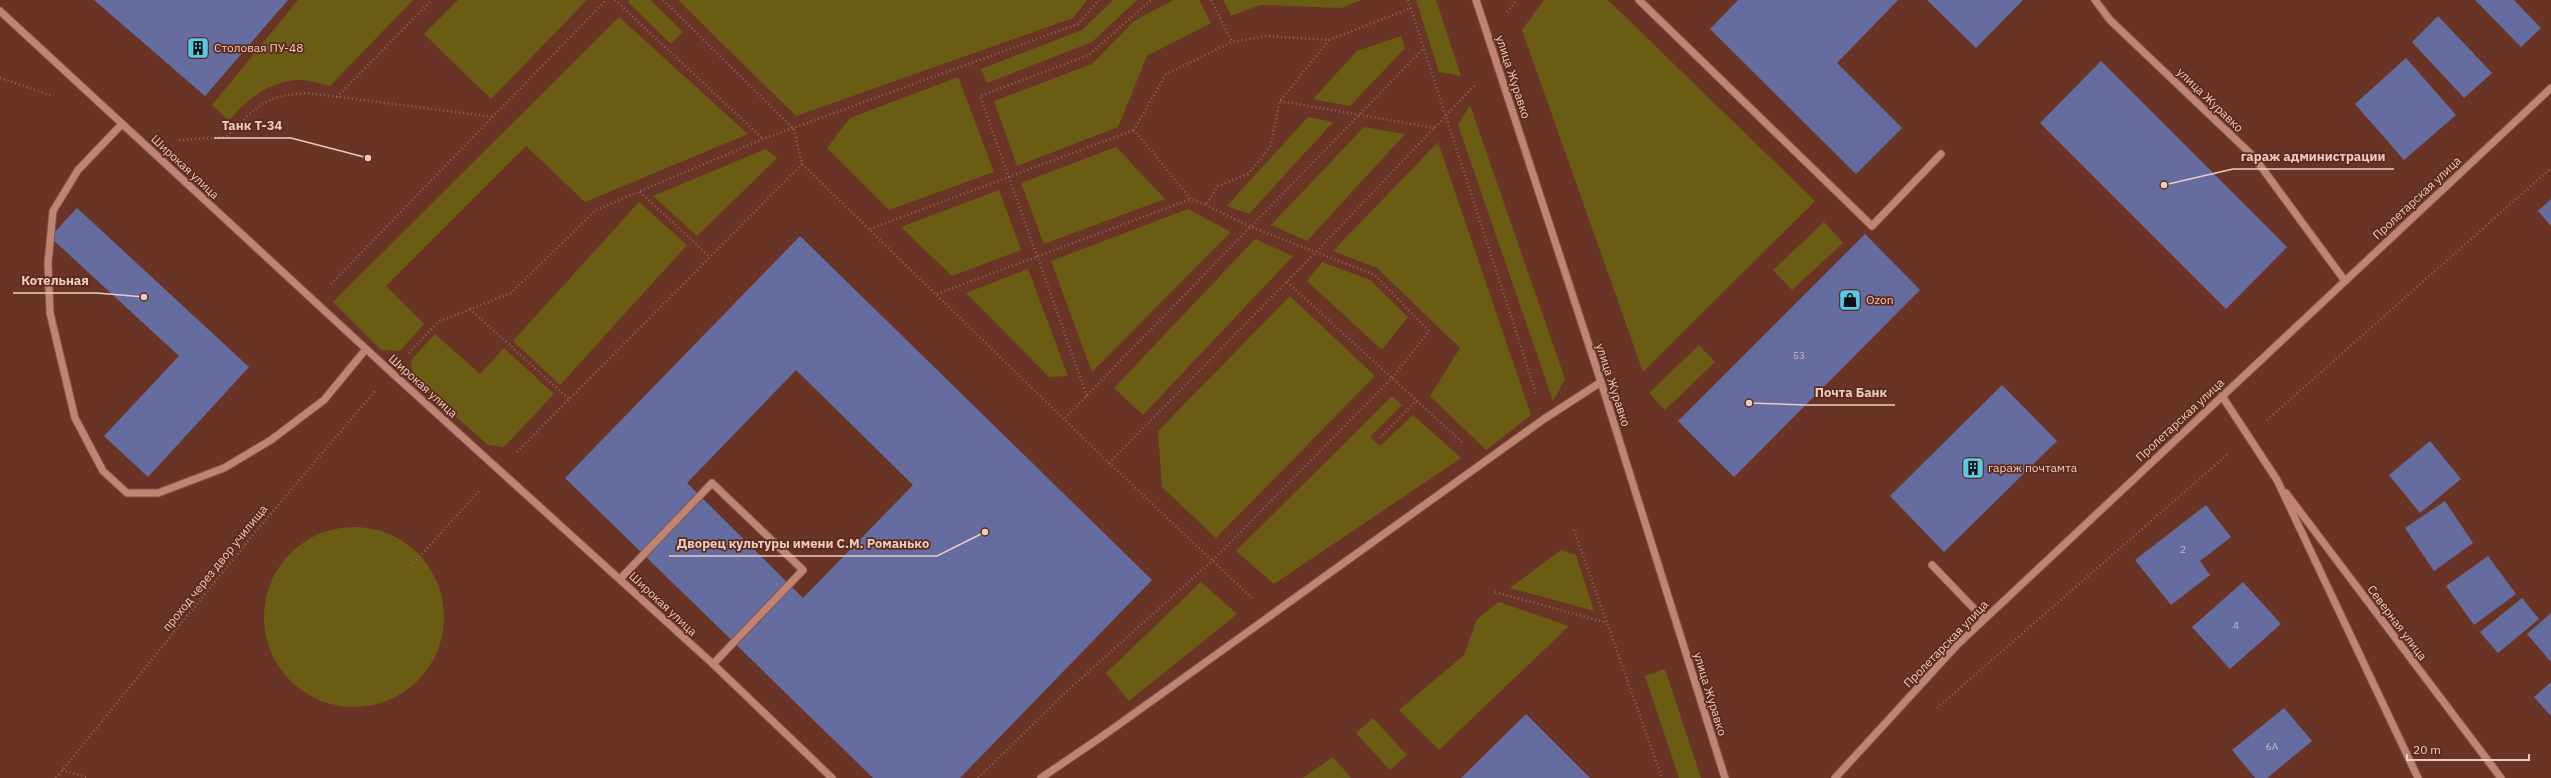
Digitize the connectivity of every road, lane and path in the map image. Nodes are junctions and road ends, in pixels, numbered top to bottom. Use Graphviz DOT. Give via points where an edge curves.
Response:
graph roads {
  1 [pos="432,0"];
  2 [pos="606,0"];
  3 [pos="614,0"];
  4 [pos="663,0"];
  5 [pos="1099,0"];
  6 [pos="1151,0"];
  7 [pos="1211,0"];
  8 [pos="1408,0"];
  9 [pos="1476,0"];
  10 [pos="1639,0"];
  11 [pos="2094,0"];
  12 [pos="1411,8"];
  13 [pos="0,11"];
  14 [pos="1328,40"];
  15 [pos="1232,42"];
  16 [pos="1424,48"];
  17 [pos="1496,61"];
  18 [pos="2551,88"];
  19 [pos="337,97"];
  20 [pos="1280,101"];
  21 [pos="1359,115"];
  22 [pos="1446,116"];
  23 [pos="495,117"];
  24 [pos="122,124"];
  25 [pos="794,128"];
  26 [pos="1435,128"];
  27 [pos="1134,130"];
  28 [pos="763,139"];
  29 [pos="150,150"];
  30 [pos="1941,154"];
  31 [pos="802,164"];
  32 [pos="2551,168"];
  33 [pos="1009,178"];
  34 [pos="640,192"];
  35 [pos="1191,199"];
  36 [pos="1206,205"];
  37 [pos="1252,227"];
  38 [pos="870,229"];
  39 [pos="1316,252"];
  40 [pos="710,257"];
  41 [pos="1037,257"];
  42 [pos="2345,281"];
  43 [pos="1287,282"];
  44 [pos="937,294"];
  45 [pos="314,301"];
  46 [pos="470,309"];
  47 [pos="366,349"];
  48 [pos="391,372"];
  49 [pos="1392,378"];
  50 [pos="1601,382"];
  51 [pos="1087,396"];
  52 [pos="2222,396"];
  53 [pos="570,399"];
  54 [pos="1417,400"];
  55 [pos="1065,418"];
  56 [pos="1544,419"];
  57 [pos="2249,436"];
  58 [pos="1380,438"];
  59 [pos="1484,462"];
  60 [pos="1110,463"];
  61 [pos="500,470"];
  62 [pos="2277,480"];
  63 [pos="1574,530"];
  64 [pos="1212,561"];
  65 [pos="1932,565"];
  66 [pos="411,566"];
  67 [pos="620,579"];
  68 [pos="1495,592"];
  69 [pos="1270,615"];
  70 [pos="1984,619"];
  71 [pos="1607,623"];
  72 [pos="713,664"];
  73 [pos="1934,711"];
  74 [pos="62,770"];
  75 [pos="56,778"];
  76 [pos="88,778"];
  77 [pos="832,778"];
  78 [pos="978,778"];
  79 [pos="1041,778"];
  80 [pos="1662,778"];
  81 [pos="1725,778"];
  82 [pos="1835,778"];
  83 [pos="2418,778"];
  84 [pos="2501,778"];
  1 -- 19 [label="path"];
  2 -- 23 [label="path"];
  3 -- 28 [label="path"];
  4 -- 25 [label="path"];
  5 -- 25 [label="path, проход через двор училища" via="1078,24"];
  6 -- 33 [label="path" via="1089,55 980,96"];
  7 -- 15 [label="path"];
  8 -- 12 [label="path"];
  9 -- 17 [label="street, улица Журавко"];
  10 -- 30 [label="street" via="1872,226"];
  11 -- 42 [label="street, улица Журавко" via="2110,20 2254,157"];
  12 -- 14 [label="path"];
  12 -- 16 [label="path"];
  13 -- 24 [label="street, Широкая улица"];
  14 -- 15 [label="path" via="1265,36"];
  14 -- 20 [label="path"];
  15 -- 27 [label="path" via="1166,74"];
  16 -- 21 [label="path"];
  16 -- 22 [label="path"];
  17 -- 22 [label="path"];
  17 -- 50 [label="street, улица Журавко"];
  18 -- 42 [label="street, Пролетарская улица"];
  19 -- 23 [label="path"];
  19 -- 29 [label="path" via="307,93 285,94 260,104 226,137 174,140"];
  20 -- 21 [label="path"];
  20 -- 36 [label="path" via="1270,147 1248,174 1218,186"];
  21 -- 26 [label="path"];
  21 -- 37 [label="path"];
  22 -- 26 [label="path"];
  22 -- 56 [label="path"];
  23 -- 45 [label="path"];
  24 -- 29 [label="street, Широкая улица"];
  24 -- 47 [label="street" via="78,170 53,211 48,263 50,313 75,418 103,471 127,493 158,493 224,468 271,440 324,400"];
  25 -- 28 [label="path, проход через двор училища"];
  25 -- 31 [label="path"];
  26 -- 39 [label="path"];
  27 -- 33 [label="path"];
  27 -- 35 [label="path"];
  28 -- 34 [label="path, проход через двор училища"];
  29 -- 45 [label="street, Широкая улица"];
  31 -- 38 [label="path"];
  31 -- 40 [label="path"];
  32 -- 57 [label="path"];
  33 -- 38 [label="path"];
  33 -- 41 [label="path"];
  34 -- 40 [label="path"];
  34 -- 46 [label="path, проход через двор училища" via="596,210 511,293"];
  35 -- 36 [label="path"];
  35 -- 41 [label="path"];
  36 -- 37 [label="path"];
  37 -- 39 [label="path"];
  37 -- 51 [label="path"];
  38 -- 44 [label="path"];
  39 -- 43 [label="path"];
  39 -- 49 [label="path" via="1375,275 1429,331"];
  40 -- 53 [label="path"];
  41 -- 44 [label="path"];
  41 -- 51 [label="path"];
  42 -- 52 [label="street, Пролетарская улица"];
  43 -- 49 [label="path"];
  43 -- 60 [label="path"];
  44 -- 55 [label="path"];
  45 -- 47 [label="street, Широкая улица"];
  46 -- 48 [label="path, проход через двор училища" via="438,322"];
  46 -- 53 [label="path"];
  47 -- 48 [label="street, Широкая улица"];
  48 -- 61 [label="street, Широкая улица"];
  48 -- 74 [label="path, проход через двор училища" via="252,536"];
  49 -- 54 [label="path"];
  49 -- 64 [label="path"];
  50 -- 56 [label="street"];
  50 -- 81 [label="street, улица Журавко"];
  51 -- 55 [label="path"];
  52 -- 57 [label="street, Северная улица"];
  52 -- 70 [label="street, Пролетарская улица"];
  53 -- 61 [label="path"];
  54 -- 58 [label="path"];
  54 -- 59 [label="path"];
  55 -- 60 [label="path"];
  56 -- 59 [label="street"];
  57 -- 62 [label="street, Северная улица"];
  57 -- 73 [label="path"];
  59 -- 69 [label="street"];
  60 -- 64 [label="path"];
  61 -- 66 [label="path"];
  61 -- 67 [label="street, Широкая улица"];
  62 -- 83 [label="street, Северная улица"];
  62 -- 84 [label="street, Северная улица"];
  63 -- 71 [label="path"];
  64 -- 69 [label="path"];
  64 -- 78 [label="path" via="1067,691"];
  65 -- 70 [label="street"];
  67 -- 72 [label="street, Широкая улица"];
  67 -- 72 [label="street" via="712,483 803,570"];
  68 -- 71 [label="path"];
  69 -- 79 [label="street"];
  70 -- 82 [label="street, Пролетарская улица"];
  71 -- 80 [label="path"];
  72 -- 77 [label="street, Широкая улица"];
  74 -- 75 [label="path, проход через двор училища"];
  74 -- 76 [label="path"];
}
